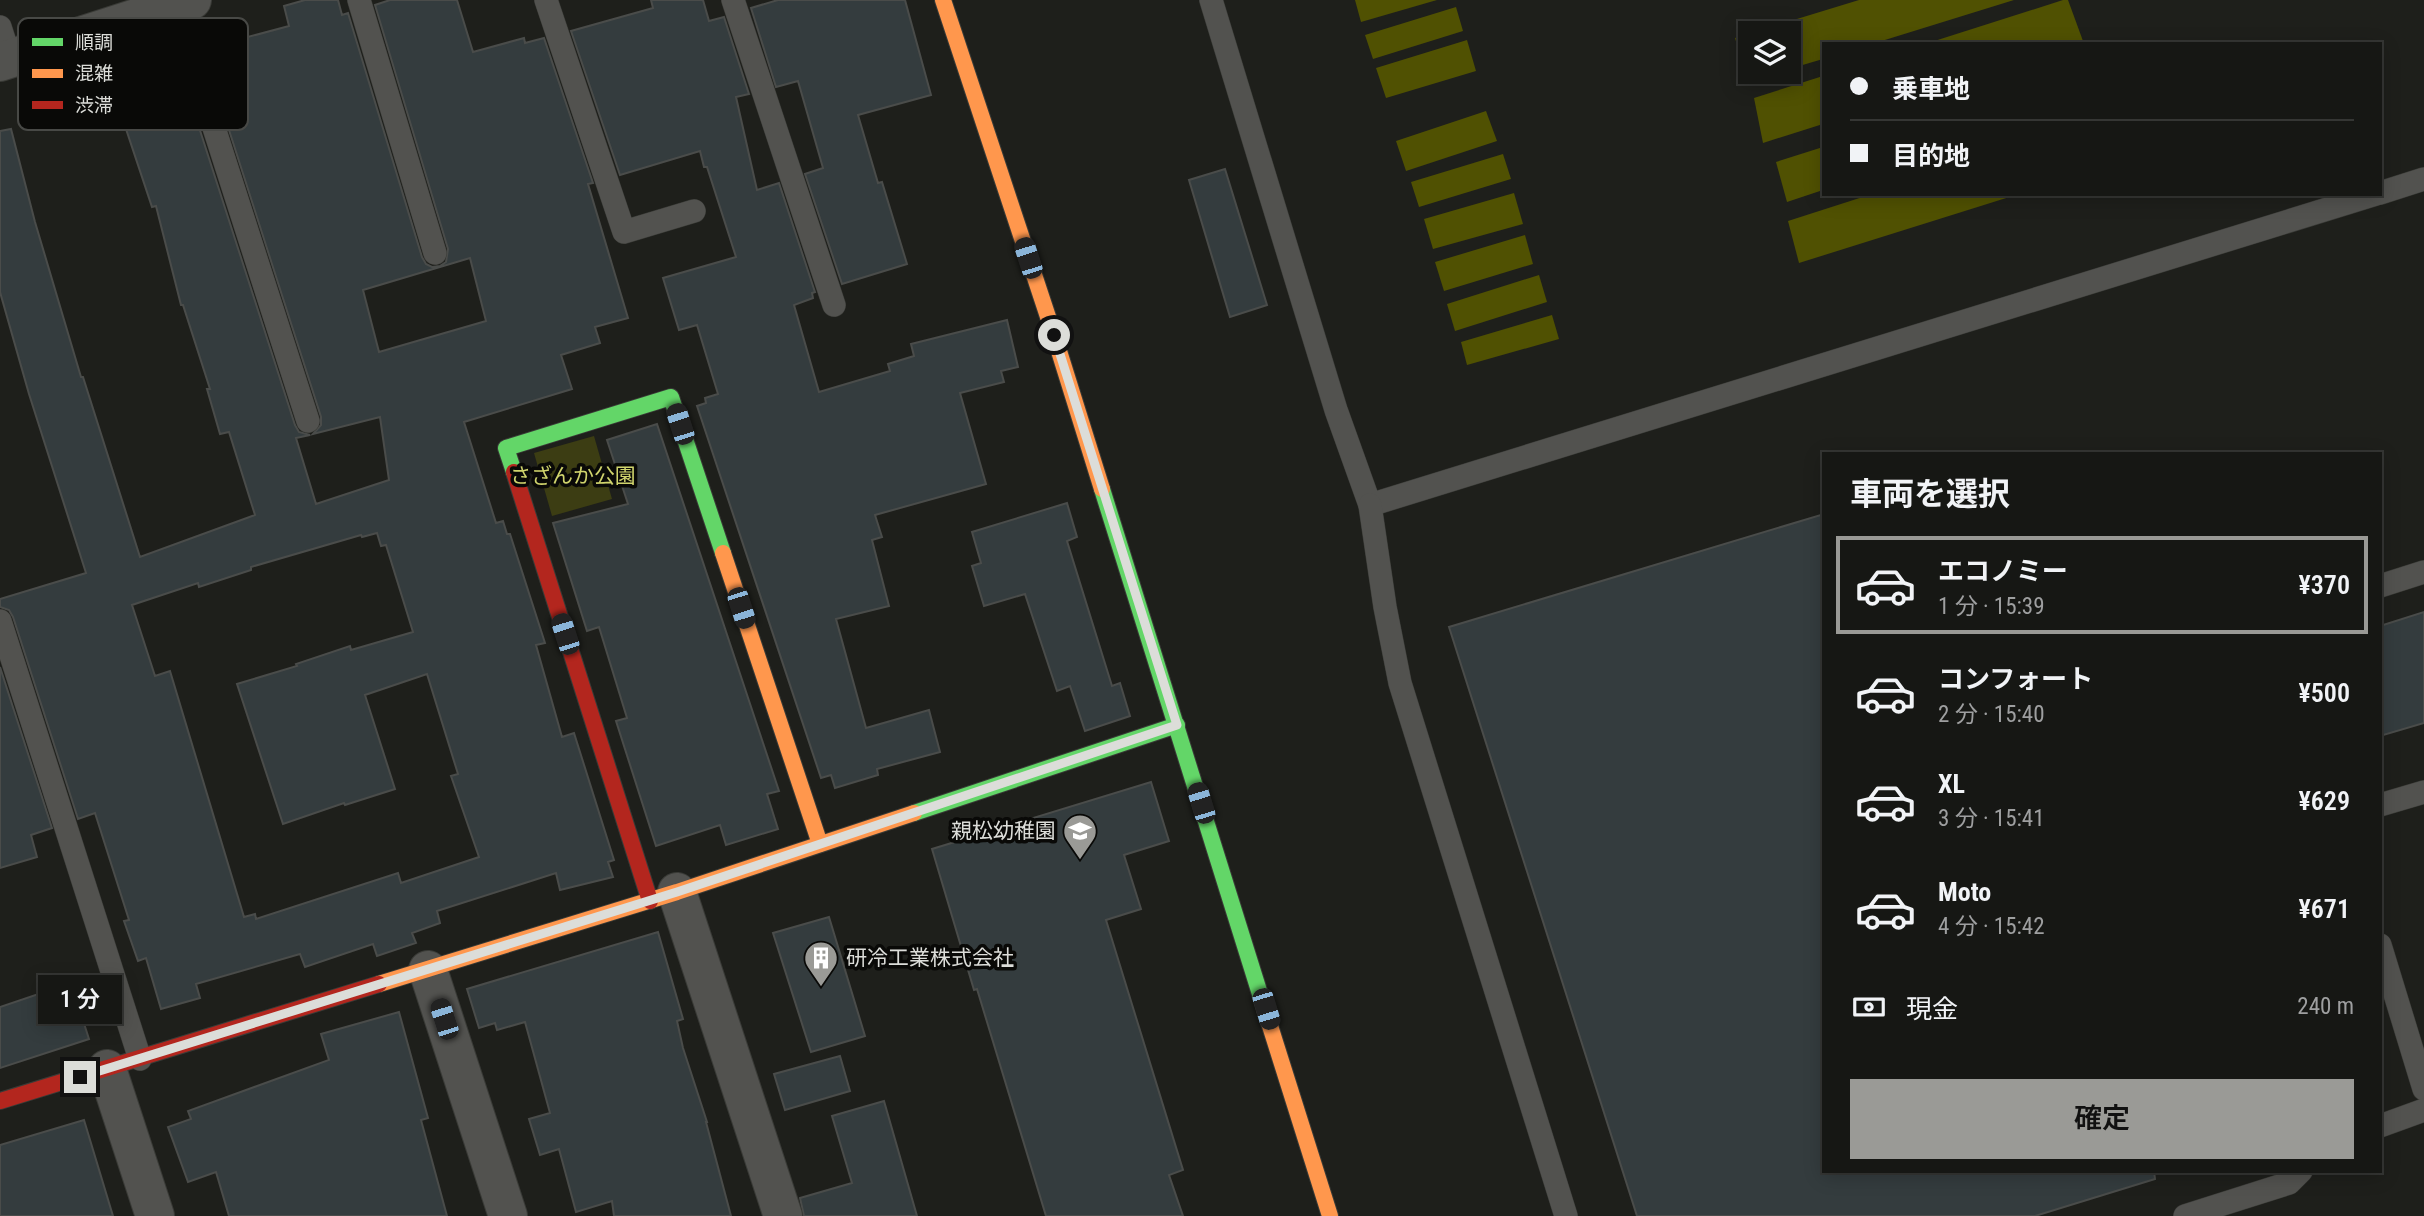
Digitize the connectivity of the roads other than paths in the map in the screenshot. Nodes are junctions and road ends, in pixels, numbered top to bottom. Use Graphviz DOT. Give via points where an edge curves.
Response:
graph roads {
  1 [pos="359,0"];
  2 [pos="545,0"];
  3 [pos="733,0"];
  4 [pos="943,0"];
  5 [pos="1211,0"];
  6 [pos="183,3"];
  7 [pos="124,18"];
  8 [pos="221,130"];
  9 [pos="2424,179"];
  10 [pos="2382,193"];
  11 [pos="2372,196"];
  12 [pos="694,212"];
  13 [pos="435,254"];
  14 [pos="834,305"];
  15 [pos="308,421"];
  16 [pos="1370,505"];
  17 [pos="2424,572"];
  18 [pos="2382,585"];
  19 [pos="0,621"];
  20 [pos="1177,725"];
  21 [pos="2424,792"];
  22 [pos="2382,804"];
  23 [pos="820,844"];
  24 [pos="664,896"];
  25 [pos="2382,952"];
  26 [pos="428,970"];
  27 [pos="123,1064"];
  28 [pos="2424,1089"];
  29 [pos="0,1101"];
  30 [pos="2424,1110"];
  31 [pos="2382,1125"];
  32 [pos="2299,1173"];
  33 [pos="155,1216"];
  34 [pos="508,1216"];
  35 [pos="783,1216"];
  36 [pos="1330,1216"];
  37 [pos="1566,1216"];
  38 [pos="2185,1216"];
  1 -- 13 [label="lane"];
  2 -- 12 [label="lane" via="624,232"];
  3 -- 14 [label="lane"];
  4 -- 20 [label="street"];
  5 -- 16 [label="lane" via="1336,410"];
  6 -- 7 [label="street"];
  8 -- 15 [label="lane"];
  9 -- 10 [label="lane"];
  11 -- 16 [label="lane"];
  16 -- 37 [label="lane" via="1400,683"];
  17 -- 18 [label="lane"];
  19 -- 27 [label="lane"];
  20 -- 23 [label="street"];
  20 -- 36 [label="street"];
  21 -- 22 [label="lane"];
  23 -- 24 [label="street"];
  23 -- 24 [label="street" via="671,397 506,448"];
  24 -- 26 [label="street"];
  24 -- 35 [label="street"];
  25 -- 28 [label="lane"];
  26 -- 27 [label="street"];
  26 -- 34 [label="street"];
  27 -- 29 [label="street"];
  27 -- 33 [label="street"];
  30 -- 31 [label="lane"];
  32 -- 38 [label="lane" via="2289,1183"];
}
